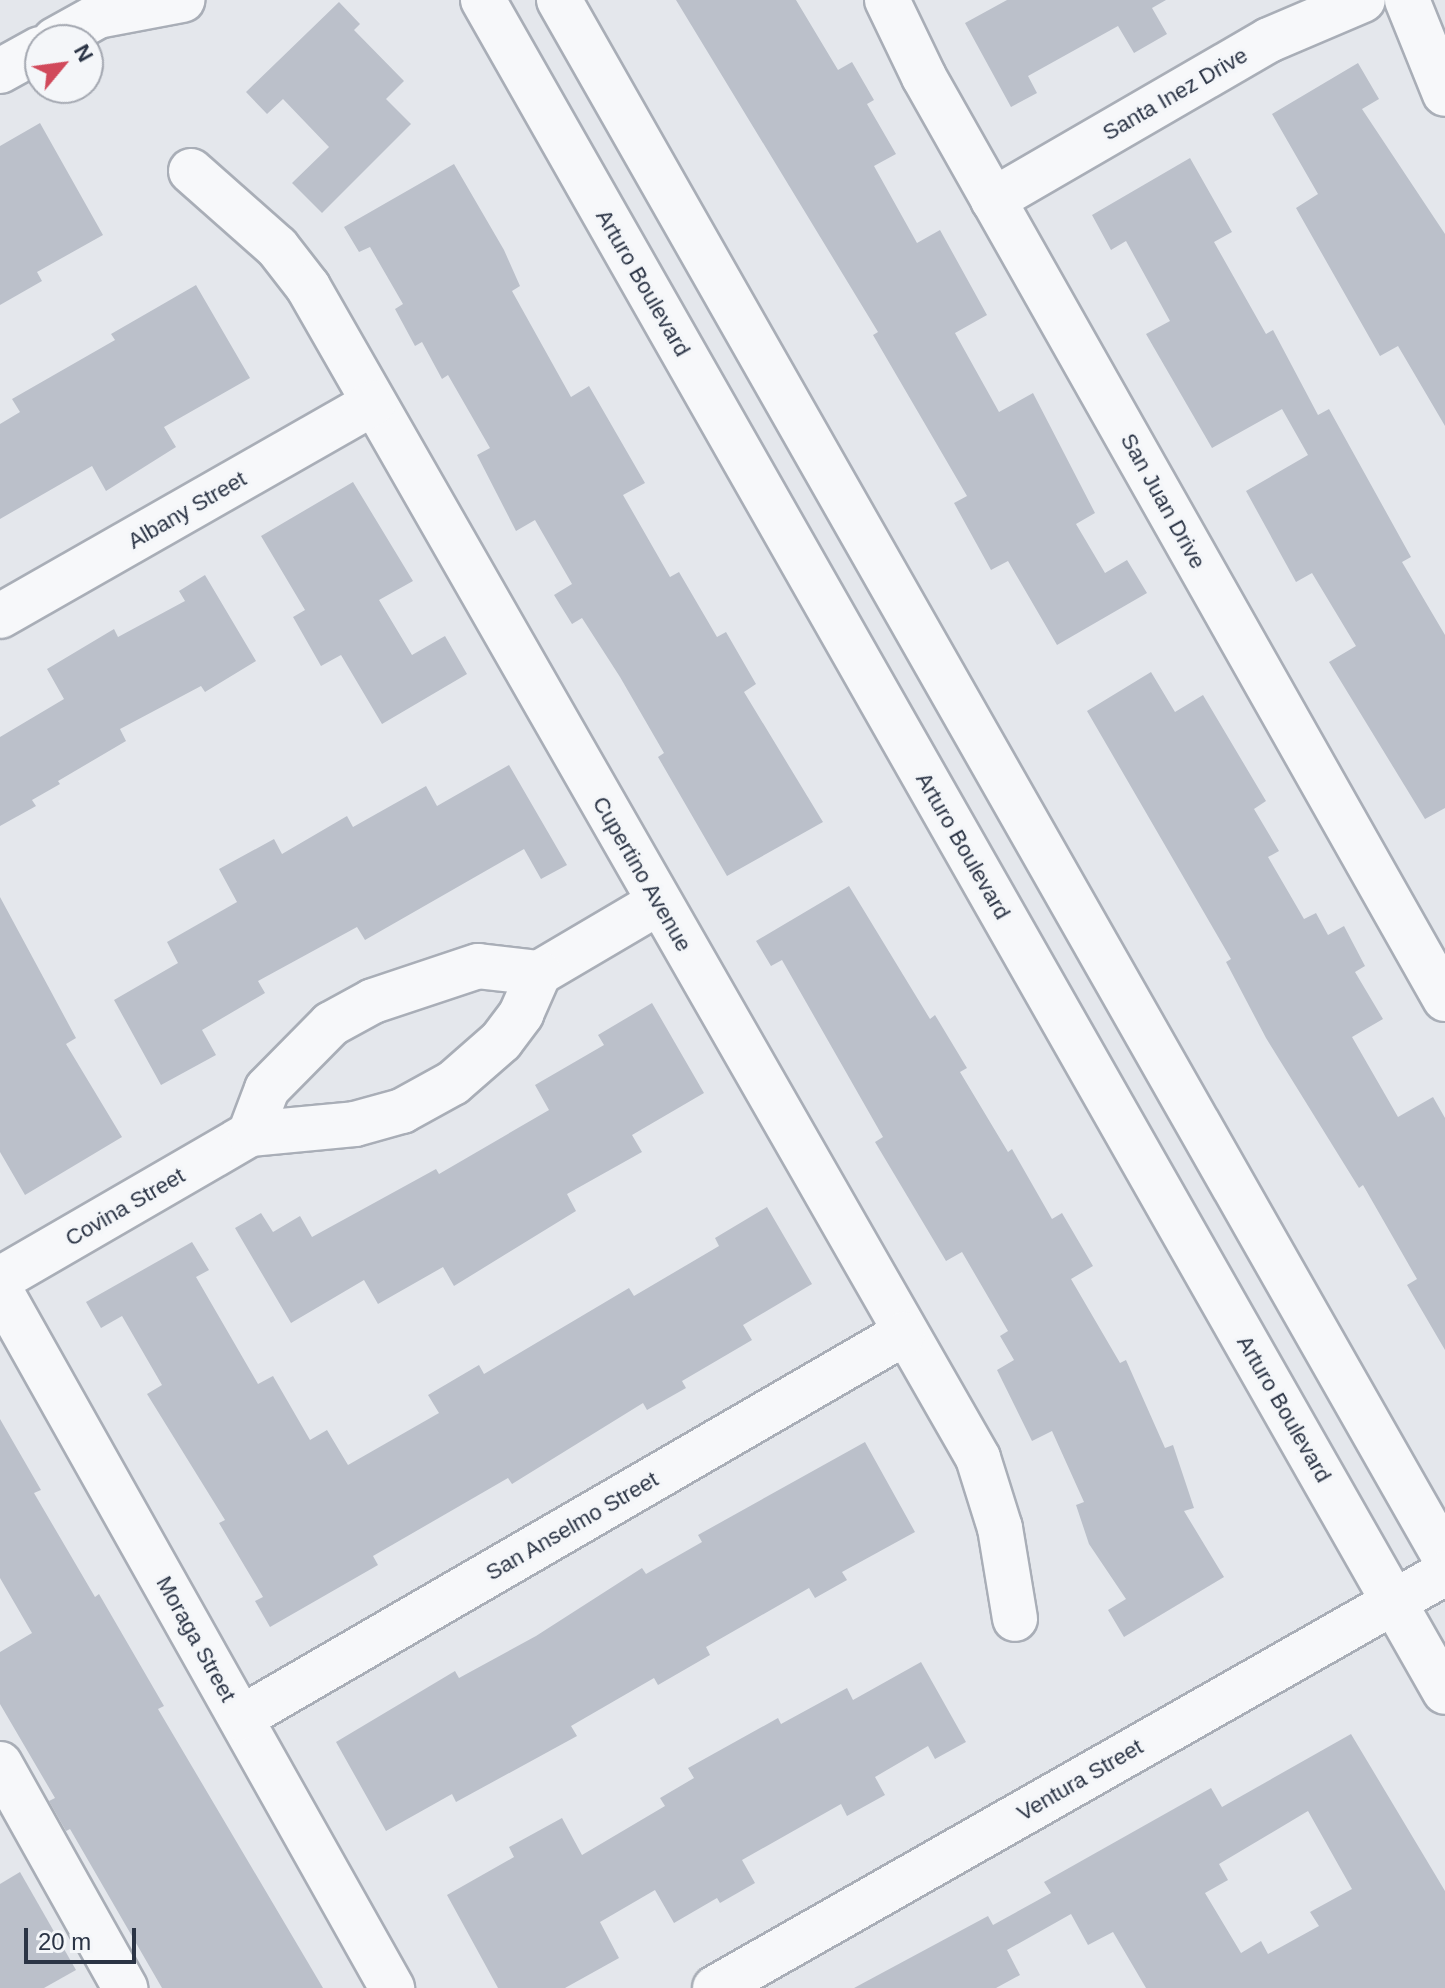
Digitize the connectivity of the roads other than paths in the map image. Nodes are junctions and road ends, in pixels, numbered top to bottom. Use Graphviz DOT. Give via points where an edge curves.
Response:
graph roads {
  1 [pos="182,0"];
  2 [pos="483,0"];
  3 [pos="559,0"];
  4 [pos="887,0"];
  5 [pos="1363,0"];
  6 [pos="1407,0"];
  7 [pos="104,8"];
  8 [pos="80,24"];
  9 [pos="24,58"];
  10 [pos="0,71"];
  11 [pos="1445,94"];
  12 [pos="191,171"];
  13 [pos="993,200"];
  14 [pos="374,403"];
  15 [pos="0,616"];
  16 [pos="658,903"];
  17 [pos="539,973"];
  18 [pos="1445,999"];
  19 [pos="250,1134"];
  20 [pos="0,1279"];
  21 [pos="0,1290"];
  22 [pos="903,1334"];
  23 [pos="1445,1558"];
  24 [pos="1445,1573"];
  25 [pos="1394,1601"];
  26 [pos="1015,1619"];
  27 [pos="1445,1692"];
  28 [pos="241,1718"];
  29 [pos="0,1764"];
  30 [pos="125,1988"];
  31 [pos="392,1988"];
  32 [pos="715,1988"];
  1 -- 7 [label="street"];
  2 -- 25 [label="street, Arturo Boulevard"];
  3 -- 23 [label="street"];
  4 -- 13 [label="street, San Juan Drive"];
  5 -- 13 [label="street, Santa Inez Drive" via="1269,40"];
  6 -- 11 [label="street"];
  7 -- 8 [label="street"];
  9 -- 10 [label="street"];
  12 -- 14 [label="street, Cupertino Avenue" via="277,247 308,287"];
  13 -- 18 [label="street, San Juan Drive"];
  14 -- 15 [label="street, Albany Street"];
  14 -- 16 [label="street, Cupertino Avenue"];
  16 -- 17 [label="street"];
  16 -- 22 [label="street, Cupertino Avenue"];
  17 -- 19 [label="street, Covina Street" via="521,1014 501,1041 453,1083 402,1111 355,1124"];
  17 -- 19 [label="street" via="478,966 410,987 345,1016 267,1089"];
  19 -- 20 [label="street, Covina Street"];
  21 -- 28 [label="street, Moraga Street"];
  22 -- 26 [label="street, Cupertino Avenue" via="978,1458 992,1492"];
  22 -- 28 [label="street, San Anselmo Street"];
  24 -- 25 [label="street, Ventura Street"];
  25 -- 27 [label="street, Arturo Boulevard"];
  25 -- 32 [label="street, Ventura Street"];
  28 -- 31 [label="street, Moraga Street"];
  29 -- 30 [label="street"];
}
